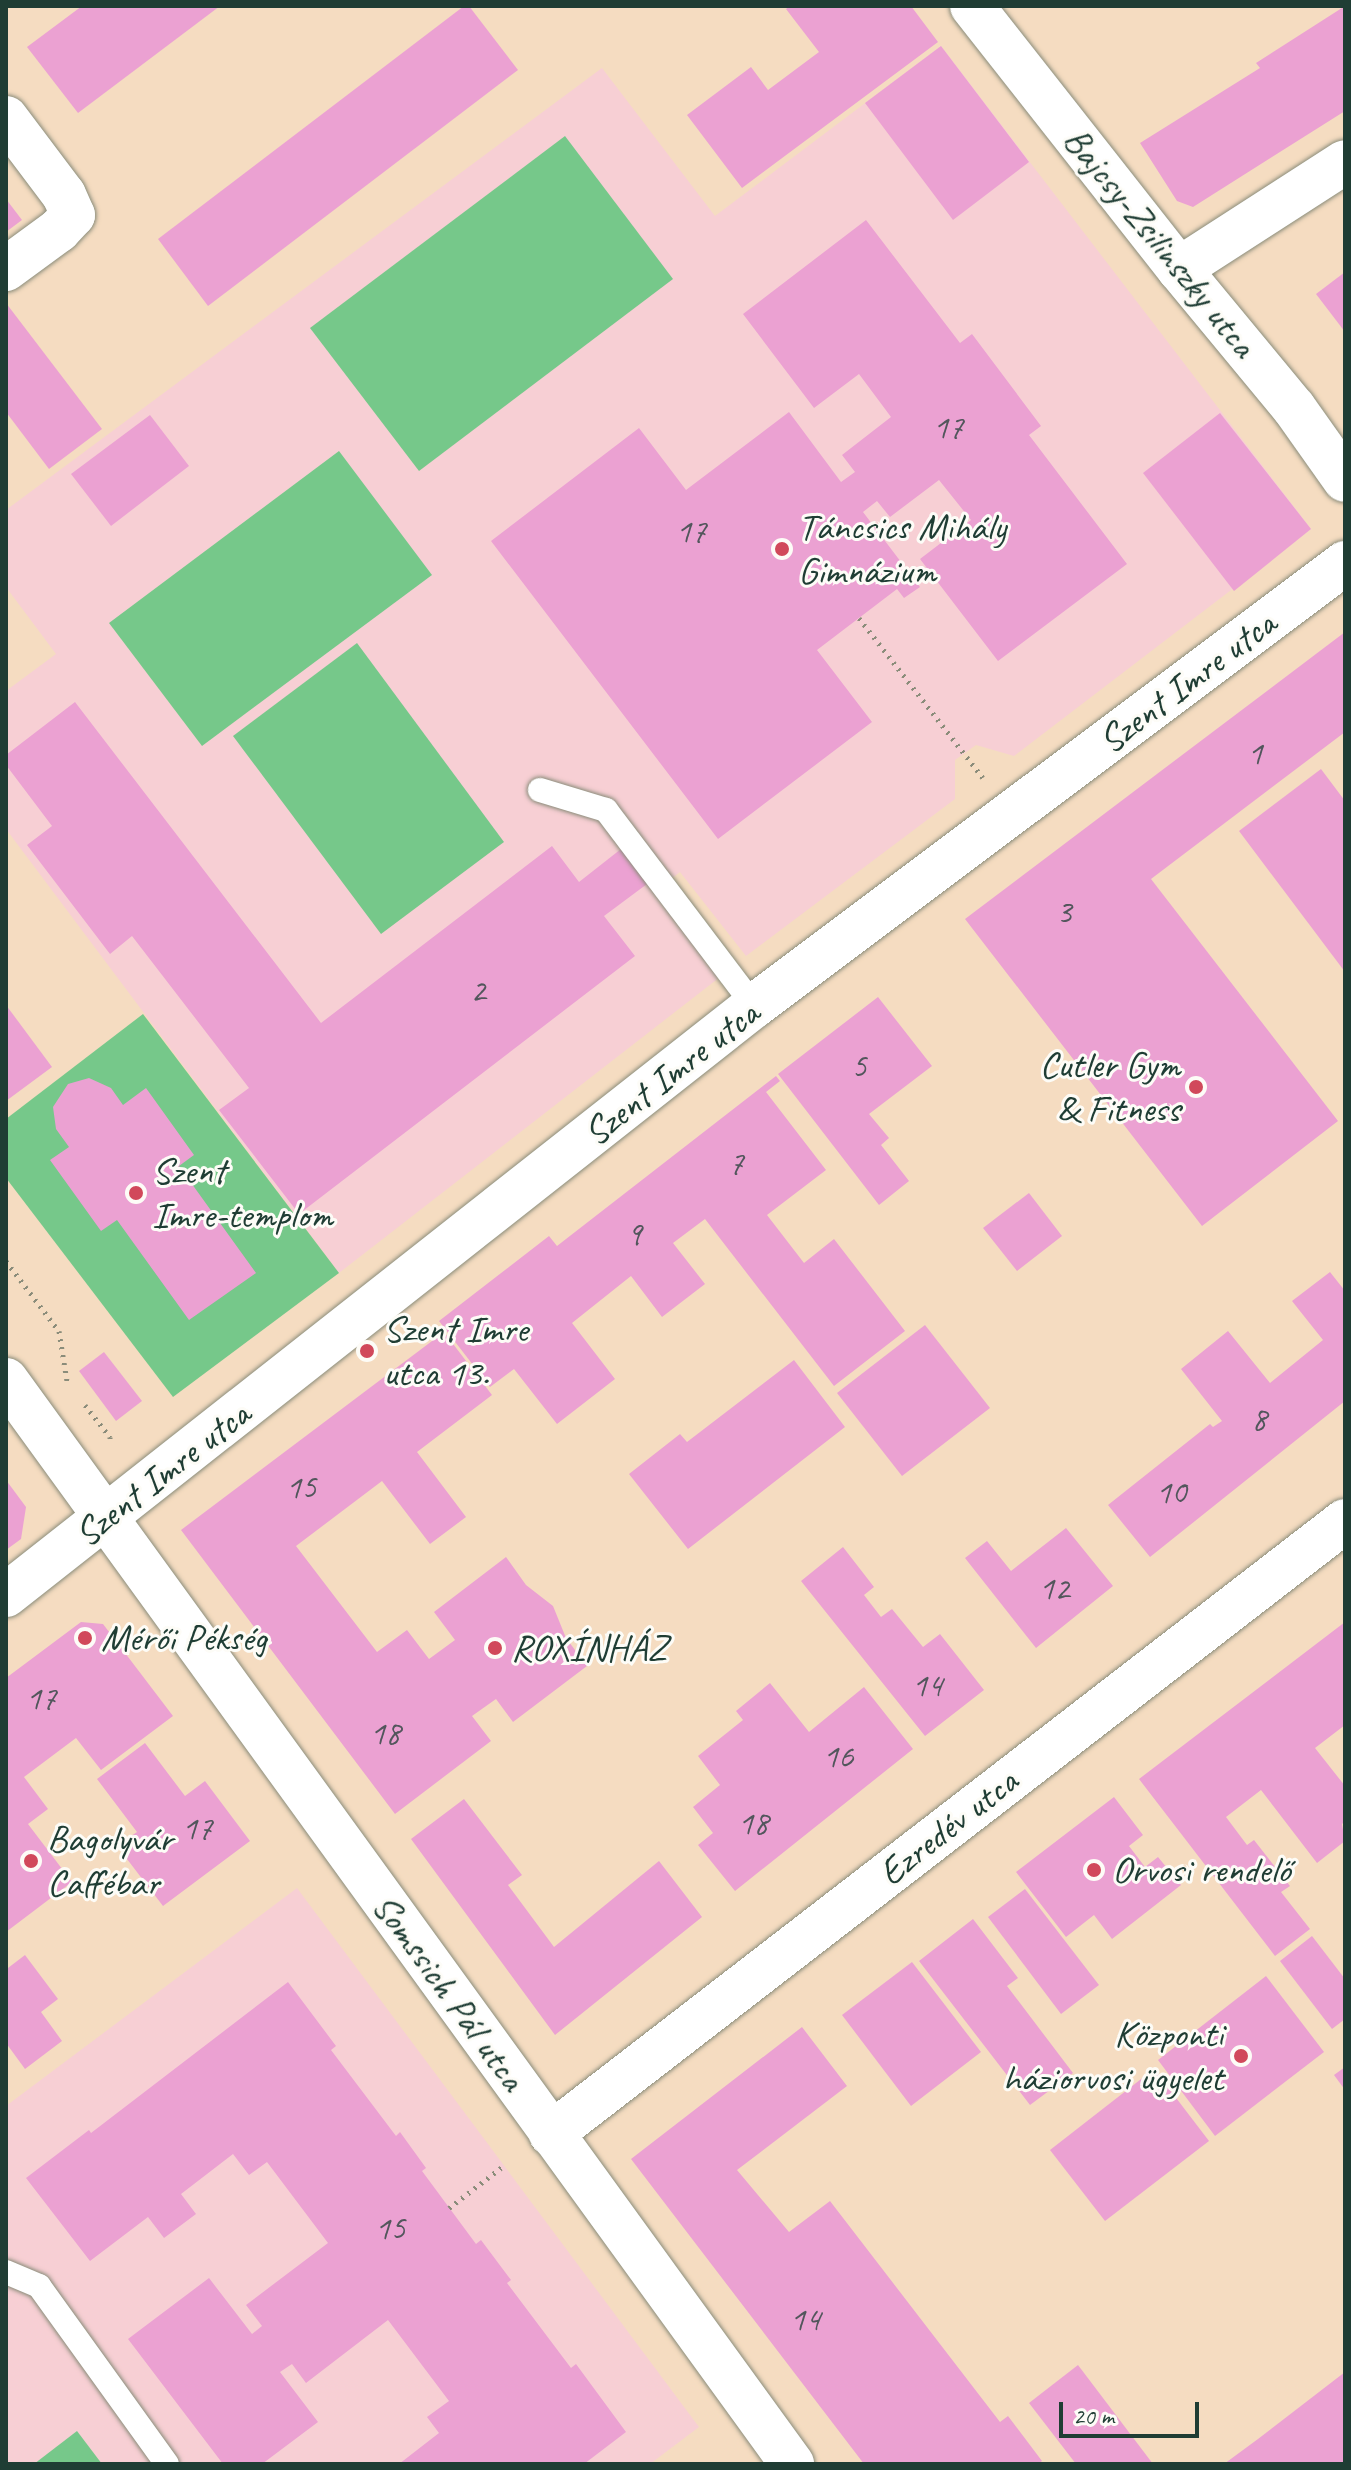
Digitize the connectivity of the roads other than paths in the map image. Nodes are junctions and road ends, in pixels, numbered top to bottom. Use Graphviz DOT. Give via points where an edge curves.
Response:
graph roads {
  1 [pos="972,6"];
  2 [pos="6,118"];
  3 [pos="1345,162"];
  4 [pos="6,269"];
  5 [pos="1179,269"];
  6 [pos="1345,480"];
  7 [pos="1345,563"];
  8 [pos="540,790"];
  9 [pos="754,1006"];
  10 [pos="6,1380"];
  11 [pos="106,1519"];
  12 [pos="1345,1521"];
  13 [pos="6,1595"];
  14 [pos="551,2134"];
  15 [pos="6,2272"];
  16 [pos="167,2464"];
  17 [pos="792,2464"];
  1 -- 5 [label="street, Bajcsy-Zsilinszky utca"];
  2 -- 4 [label="street" via="73,215"];
  3 -- 5 [label="street"];
  5 -- 6 [label="street, Bajcsy-Zsilinszky utca" via="1294,408"];
  7 -- 9 [label="street, Szent Imre utca"];
  8 -- 9 [label="lane" via="606,810"];
  9 -- 11 [label="street, Szent Imre utca"];
  10 -- 11 [label="street, Somssich Pál utca"];
  11 -- 13 [label="street, Szent Imre utca"];
  11 -- 14 [label="street, Somssich Pál utca"];
  12 -- 14 [label="street, Ezredév utca"];
  14 -- 17 [label="street, Somssich Pál utca"];
  15 -- 16 [label="lane" via="39,2286"];
}
